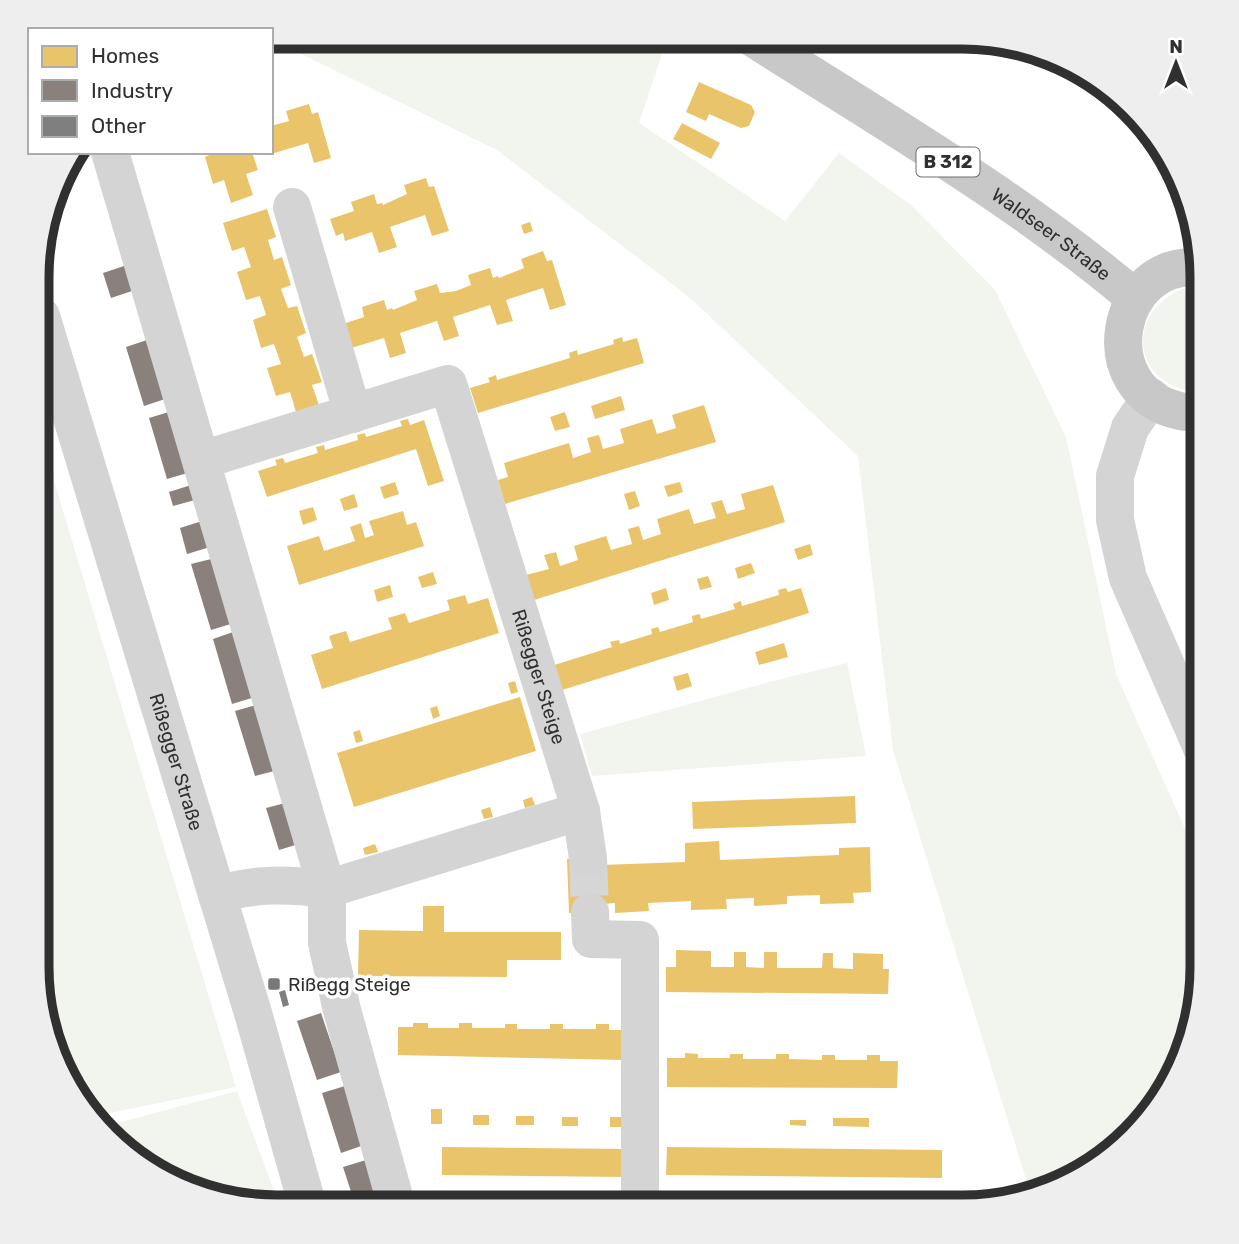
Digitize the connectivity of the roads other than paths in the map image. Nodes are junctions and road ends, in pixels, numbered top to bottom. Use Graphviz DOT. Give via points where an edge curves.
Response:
graph roads {
  1 [pos="769,49"];
  2 [pos="111,154"];
  3 [pos="292,207"];
  4 [pos="1190,269"];
  5 [pos="1135,298"];
  6 [pos="49,342"];
  7 [pos="1151,397"];
  8 [pos="1190,411"];
  9 [pos="353,414"];
  10 [pos="202,460"];
  11 [pos="1190,720"];
  12 [pos="580,811"];
  13 [pos="588,858"];
  14 [pos="327,889"];
  15 [pos="217,895"];
  16 [pos="590,912"];
  17 [pos="304,1195"];
  18 [pos="394,1195"];
  19 [pos="640,1195"];
  1 -- 5 [label="main road, Waldseer Straße / B 312" via="971,177"];
  2 -- 10 [label="street"];
  3 -- 9 [label="street"];
  4 -- 5 [label="main road" via="1174,270 1153,281"];
  5 -- 7 [label="main road" via="1125,319 1122,343 1127,366"];
  6 -- 15 [label="street, Rißegger Straße"];
  7 -- 8 [label="main road"];
  7 -- 11 [label="street" via="1130,428 1115,476 1115,520 1128,578"];
  9 -- 10 [label="street, Rißegger Steige"];
  9 -- 12 [label="street, Rißegger Steige" via="448,384"];
  10 -- 14 [label="street"];
  12 -- 13 [label="street"];
  12 -- 14 [label="street"];
  14 -- 15 [label="street" via="269,884"];
  14 -- 18 [label="street" via="327,943"];
  15 -- 17 [label="street, Rißegger Straße"];
  16 -- 19 [label="street" via="591,939 640,940"];
}
